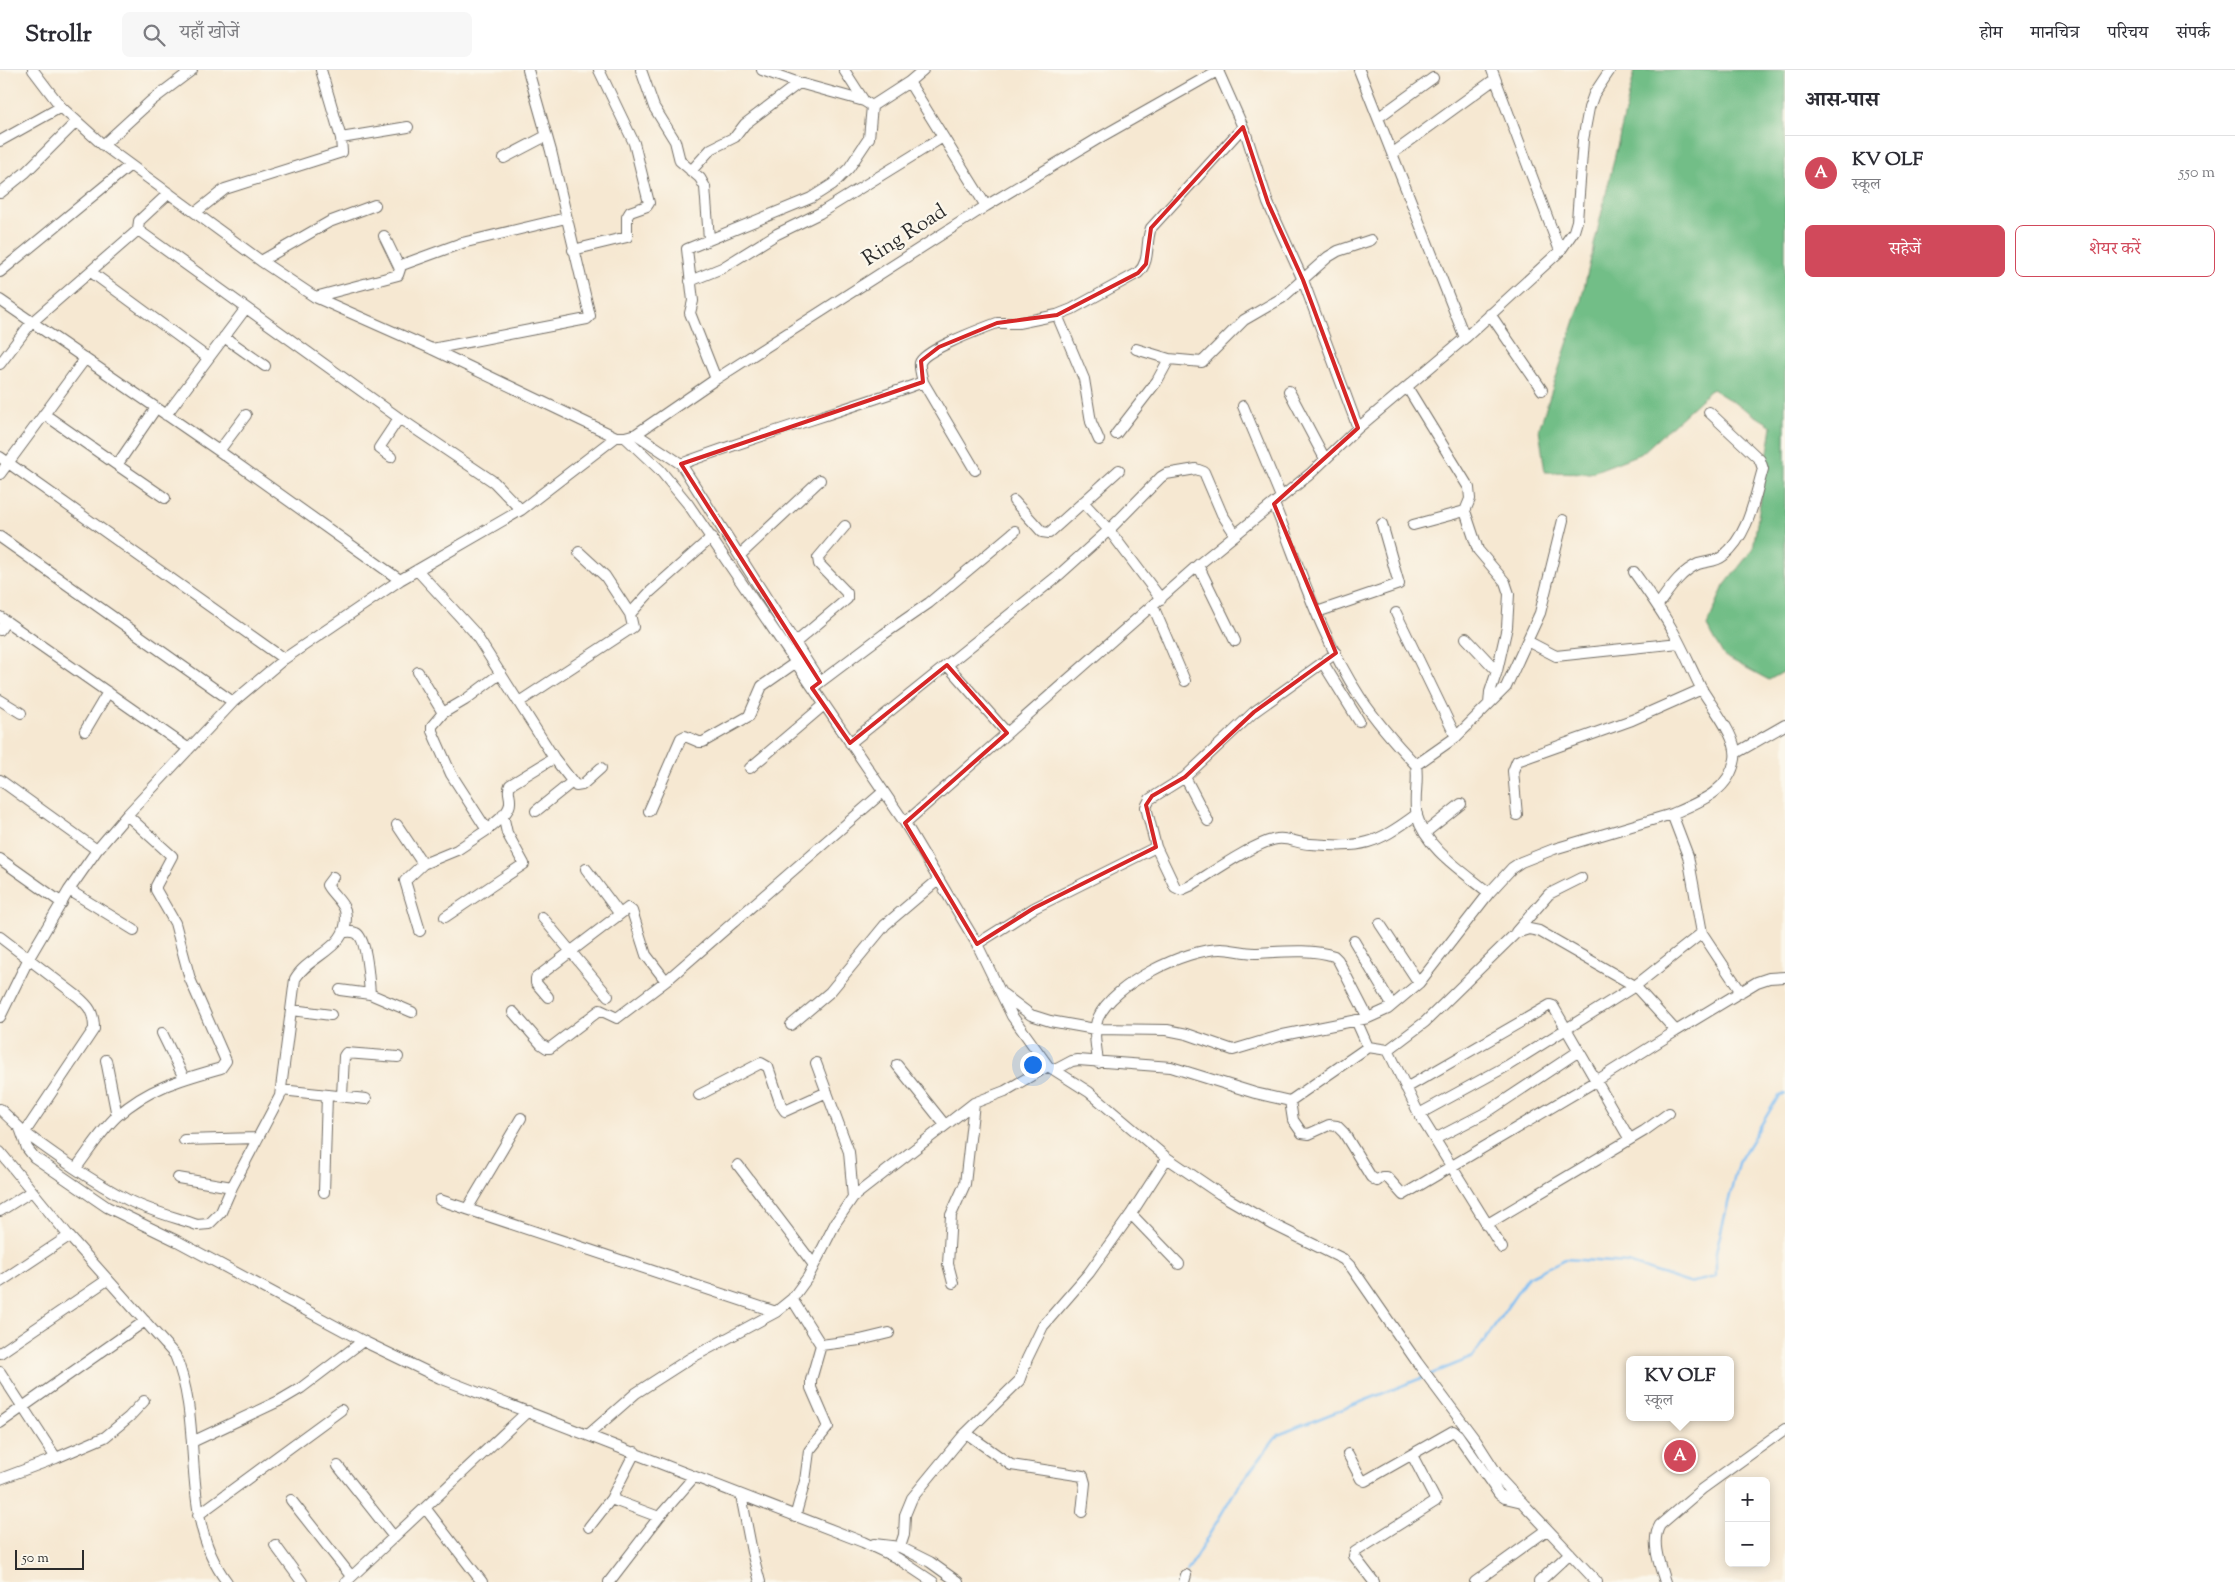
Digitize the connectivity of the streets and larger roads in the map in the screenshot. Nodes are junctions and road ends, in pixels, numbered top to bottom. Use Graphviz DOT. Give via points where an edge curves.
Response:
graph roads {
  1 [pos="33,70"];
  2 [pos="192,70"];
  3 [pos="321,70"];
  4 [pos="528,70"];
  5 [pos="599,70"];
  6 [pos="640,70"];
  7 [pos="762,70"];
  8 [pos="844,70"];
  9 [pos="923,70"];
  10 [pos="1219,70"];
  11 [pos="1359,70"];
  12 [pos="1610,70"];
  13 [pos="1494,74"];
  14 [pos="1434,78"];
  15 [pos="909,82"];
  16 [pos="799,83"];
  17 [pos="868,103"];
  18 [pos="61,107"];
  19 [pos="1379,117"];
  20 [pos="76,122"];
  21 [pos="408,127"];
  22 [pos="1243,127"];
  23 [pos="546,136"];
  24 [pos="943,136"];
  25 [pos="341,138"];
  26 [pos="0,141"];
  27 [pos="103,145"];
  28 [pos="1392,153"];
  29 [pos="504,158"];
  30 [pos="129,166"];
  31 [pos="691,171"];
  32 [pos="0,193"];
  33 [pos="168,193"];
  34 [pos="375,204"];
  35 [pos="986,206"];
  36 [pos="196,212"];
  37 [pos="566,218"];
  38 [pos="138,230"];
  39 [pos="384,236"];
  40 [pos="709,239"];
  41 [pos="1371,240"];
  42 [pos="573,250"];
  43 [pos="1560,251"];
  44 [pos="261,261"];
  45 [pos="399,266"];
  46 [pos="0,272"];
  47 [pos="91,272"];
  48 [pos="690,280"];
  49 [pos="1303,280"];
  50 [pos="315,297"];
  51 [pos="0,300"];
  52 [pos="246,308"];
  53 [pos="1057,314"];
  54 [pos="1490,314"];
  55 [pos="31,323"];
  56 [pos="224,337"];
  57 [pos="1465,338"];
  58 [pos="432,349"];
  59 [pos="1136,350"];
  60 [pos="208,358"];
  61 [pos="85,359"];
  62 [pos="1168,359"];
  63 [pos="0,364"];
  64 [pos="265,366"];
  65 [pos="716,379"];
  66 [pos="923,382"];
  67 [pos="1407,387"];
  68 [pos="1542,390"];
  69 [pos="1289,391"];
  70 [pos="1243,406"];
  71 [pos="156,408"];
  72 [pos="1709,412"];
  73 [pos="44,414"];
  74 [pos="166,414"];
  75 [pos="246,416"];
  76 [pos="399,418"];
  77 [pos="1358,428"];
  78 [pos="636,434"];
  79 [pos="1116,434"];
  80 [pos="621,437"];
  81 [pos="1099,440"];
  82 [pos="219,451"];
  83 [pos="391,457"];
  84 [pos="1325,459"];
  85 [pos="4,460"];
  86 [pos="681,464"];
  87 [pos="117,465"];
  88 [pos="975,470"];
  89 [pos="1119,470"];
  90 [pos="0,474"];
  91 [pos="820,480"];
  92 [pos="165,498"];
  93 [pos="1278,500"];
  94 [pos="1014,501"];
  95 [pos="1082,502"];
  96 [pos="521,510"];
  97 [pos="1465,511"];
  98 [pos="1563,520"];
  99 [pos="1382,524"];
  100 [pos="1412,525"];
  101 [pos="845,526"];
  102 [pos="1110,530"];
  103 [pos="1015,531"];
  104 [pos="1235,534"];
  105 [pos="0,537"];
  106 [pos="712,537"];
  107 [pos="579,552"];
  108 [pos="740,555"];
  109 [pos="1198,565"];
  110 [pos="417,570"];
  111 [pos="1634,572"];
  112 [pos="400,580"];
  113 [pos="1161,599"];
  114 [pos="1658,605"];
  115 [pos="1153,606"];
  116 [pos="1317,612"];
  117 [pos="1396,613"];
  118 [pos="630,614"];
  119 [pos="3,619"];
  120 [pos="0,630"];
  121 [pos="1466,638"];
  122 [pos="1236,641"];
  123 [pos="1528,642"];
  124 [pos="795,643"];
  125 [pos="1679,643"];
  126 [pos="1336,654"];
  127 [pos="284,659"];
  128 [pos="796,663"];
  129 [pos="1323,663"];
  130 [pos="947,664"];
  131 [pos="1497,671"];
  132 [pos="418,672"];
  133 [pos="501,673"];
  134 [pos="1185,681"];
  135 [pos="816,685"];
  136 [pos="1702,689"];
  137 [pos="108,692"];
  138 [pos="0,700"];
  139 [pos="233,702"];
  140 [pos="519,702"];
  141 [pos="1489,704"];
  142 [pos="824,705"];
  143 [pos="21,713"];
  144 [pos="443,713"];
  145 [pos="1359,721"];
  146 [pos="1785,725"];
  147 [pos="85,731"];
  148 [pos="1007,733"];
  149 [pos="1456,737"];
  150 [pos="850,743"];
  151 [pos="189,749"];
  152 [pos="1736,753"];
  153 [pos="554,758"];
  154 [pos="1416,765"];
  155 [pos="601,768"];
  156 [pos="750,768"];
  157 [pos="1185,777"];
  158 [pos="0,780"];
  159 [pos="572,782"];
  160 [pos="883,792"];
  161 [pos="1461,804"];
  162 [pos="536,811"];
  163 [pos="649,811"];
  164 [pos="1416,814"];
  165 [pos="1672,814"];
  166 [pos="128,815"];
  167 [pos="504,815"];
  168 [pos="1517,815"];
  169 [pos="1208,821"];
  170 [pos="905,822"];
  171 [pos="397,825"];
  172 [pos="487,830"];
  173 [pos="1426,832"];
  174 [pos="1156,848"];
  175 [pos="97,850"];
  176 [pos="0,859"];
  177 [pos="423,864"];
  178 [pos="586,868"];
  179 [pos="333,878"];
  180 [pos="1581,878"];
  181 [pos="938,880"];
  182 [pos="68,890"];
  183 [pos="1489,893"];
  184 [pos="62,903"];
  185 [pos="619,913"];
  186 [pos="445,917"];
  187 [pos="542,917"];
  188 [pos="1380,924"];
  189 [pos="134,930"];
  190 [pos="420,931"];
  191 [pos="344,932"];
  192 [pos="1516,932"];
  193 [pos="1702,933"];
  194 [pos="0,938"];
  195 [pos="1354,941"];
  196 [pos="977,944"];
  197 [pos="571,951"];
  198 [pos="29,958"];
  199 [pos="1785,977"];
  200 [pos="666,981"];
  201 [pos="1419,983"];
  202 [pos="1635,986"];
  203 [pos="340,990"];
  204 [pos="1000,992"];
  205 [pos="1741,992"];
  206 [pos="370,994"];
  207 [pos="608,996"];
  208 [pos="548,997"];
  209 [pos="1392,1005"];
  210 [pos="292,1010"];
  211 [pos="412,1012"];
  212 [pos="513,1012"];
  213 [pos="331,1015"];
  214 [pos="0,1017"];
  215 [pos="1368,1018"];
  216 [pos="1356,1020"];
  217 [pos="790,1025"];
  218 [pos="1567,1027"];
  219 [pos="1095,1029"];
  220 [pos="1676,1031"];
  221 [pos="162,1033"];
  222 [pos="1368,1048"];
  223 [pos="1388,1050"];
  224 [pos="1579,1051"];
  225 [pos="398,1057"];
  226 [pos="106,1060"];
  227 [pos="816,1063"];
  228 [pos="1098,1063"];
  229 [pos="897,1065"];
  230 [pos="1052,1068"];
  231 [pos="184,1078"];
  232 [pos="1596,1082"];
  233 [pos="1406,1088"];
  234 [pos="281,1090"];
  235 [pos="827,1092"];
  236 [pos="327,1095"];
  237 [pos="700,1095"];
  238 [pos="342,1096"];
  239 [pos="366,1099"];
  240 [pos="1290,1101"];
  241 [pos="974,1104"];
  242 [pos="0,1109"];
  243 [pos="1419,1114"];
  244 [pos="1669,1114"];
  245 [pos="117,1116"];
  246 [pos="521,1118"];
  247 [pos="945,1125"];
  248 [pos="23,1131"];
  249 [pos="257,1138"];
  250 [pos="1629,1138"];
  251 [pos="1435,1139"];
  252 [pos="184,1140"];
  253 [pos="0,1152"];
  254 [pos="1167,1158"];
  255 [pos="738,1165"];
  256 [pos="76,1168"];
  257 [pos="1451,1168"];
  258 [pos="178,1178"];
  259 [pos="232,1187"];
  260 [pos="32,1192"];
  261 [pos="324,1192"];
  262 [pos="853,1197"];
  263 [pos="440,1200"];
  264 [pos="467,1209"];
  265 [pos="0,1212"];
  266 [pos="1132,1214"];
  267 [pos="1486,1225"];
  268 [pos="69,1236"];
  269 [pos="1502,1248"];
  270 [pos="1179,1264"];
  271 [pos="814,1265"];
  272 [pos="107,1280"];
  273 [pos="0,1282"];
  274 [pos="953,1283"];
  275 [pos="792,1299"];
  276 [pos="776,1312"];
  277 [pos="145,1322"];
  278 [pos="889,1333"];
  279 [pos="363,1341"];
  280 [pos="821,1345"];
  281 [pos="0,1353"];
  282 [pos="0,1372"];
  283 [pos="144,1401"];
  284 [pos="24,1408"];
  285 [pos="341,1410"];
  286 [pos="528,1411"];
  287 [pos="0,1423"];
  288 [pos="1785,1429"];
  289 [pos="966,1433"];
  290 [pos="588,1435"];
  291 [pos="192,1442"];
  292 [pos="635,1452"];
  293 [pos="1348,1454"];
  294 [pos="1412,1455"];
  295 [pos="56,1458"];
  296 [pos="338,1466"];
  297 [pos="693,1478"];
  298 [pos="0,1479"];
  299 [pos="741,1495"];
  300 [pos="611,1499"];
  301 [pos="291,1500"];
  302 [pos="1522,1502"];
  303 [pos="426,1509"];
  304 [pos="1082,1512"];
  305 [pos="198,1515"];
  306 [pos="795,1516"];
  307 [pos="659,1517"];
  308 [pos="589,1527"];
  309 [pos="1547,1530"];
  310 [pos="394,1537"];
  311 [pos="863,1542"];
  312 [pos="275,1545"];
  313 [pos="900,1547"];
  314 [pos="1570,1554"];
  315 [pos="348,1579"];
  316 [pos="227,1582"];
  317 [pos="302,1582"];
  318 [pos="482,1582"];
  319 [pos="609,1582"];
  320 [pos="760,1582"];
  321 [pos="933,1582"];
  322 [pos="958,1582"];
  323 [pos="1374,1582"];
  324 [pos="1475,1582"];
  325 [pos="1539,1582"];
  326 [pos="1597,1582"];
  327 [pos="1665,1582"];
  1 -- 18 [label="street"];
  2 -- 27 [label="street" via="151,101"];
  3 -- 25 [label="street"];
  4 -- 23 [label="street"];
  5 -- 42 [label="street" via="634,143 649,203 630,212 627,237"];
  6 -- 31 [label="street" via="654,107 676,142 680,161"];
  7 -- 16 [label="street"];
  8 -- 17 [label="street"];
  9 -- 15 [label="street"];
  10 -- 22 [label="street"];
  10 -- 35 [label="street, Ring Road"];
  11 -- 19 [label="street"];
  12 -- 43 [label="street" via="1589,108 1583,140 1578,221"];
  13 -- 28 [label="street"];
  13 -- 43 [label="street"];
  14 -- 19 [label="street"];
  15 -- 17 [label="street"];
  15 -- 24 [label="street"];
  16 -- 17 [label="street"];
  16 -- 31 [label="street" via="746,124 735,137 711,149"];
  17 -- 40 [label="street" via="869,138 849,168 833,184 812,198"];
  18 -- 20 [label="street"];
  18 -- 26 [label="street"];
  19 -- 28 [label="street"];
  20 -- 27 [label="street"];
  20 -- 32 [label="street"];
  21 -- 25 [label="street"];
  22 -- 49 [label="street" via="1268,204"];
  22 -- 53 [label="street" via="1151,228 1144,268"];
  23 -- 29 [label="street"];
  23 -- 37 [label="street"];
  24 -- 35 [label="street"];
  24 -- 48 [label="street" via="820,213 777,234 722,268"];
  25 -- 36 [label="street" via="343,150 339,154 225,189"];
  27 -- 30 [label="street"];
  28 -- 57 [label="street"];
  30 -- 33 [label="street"];
  30 -- 46 [label="street"];
  31 -- 40 [label="street" via="705,187"];
  33 -- 36 [label="street"];
  33 -- 38 [label="street" via="139,221"];
  34 -- 44 [label="street" via="329,222"];
  35 -- 65 [label="street, Ring Road"];
  36 -- 44 [label="street"];
  37 -- 42 [label="street"];
  37 -- 45 [label="street" via="462,242"];
  38 -- 47 [label="street"];
  38 -- 52 [label="street"];
  39 -- 45 [label="street"];
  40 -- 48 [label="street" via="687,249"];
  41 -- 49 [label="street" via="1334,254"];
  42 -- 58 [label="street" via="590,316 586,319"];
  43 -- 54 [label="street"];
  44 -- 50 [label="street"];
  45 -- 50 [label="street" via="398,275"];
  47 -- 55 [label="street"];
  47 -- 60 [label="street"];
  48 -- 65 [label="street" via="693,301 690,313"];
  49 -- 62 [label="street" via="1276,302 1244,320 1202,362"];
  49 -- 77 [label="street"];
  50 -- 58 [label="street"];
  51 -- 55 [label="street"];
  52 -- 56 [label="street"];
  52 -- 76 [label="street"];
  53 -- 66 [label="street" via="1018,323 996,324 940,347 919,364"];
  53 -- 81 [label="street" via="1084,379 1091,422"];
  54 -- 57 [label="street"];
  54 -- 68 [label="street"];
  55 -- 61 [label="street"];
  55 -- 63 [label="street"];
  56 -- 60 [label="street"];
  56 -- 64 [label="street"];
  57 -- 67 [label="street"];
  58 -- 80 [label="street"];
  59 -- 62 [label="street"];
  60 -- 74 [label="street"];
  61 -- 71 [label="street"];
  61 -- 73 [label="street"];
  62 -- 79 [label="street" via="1157,381"];
  65 -- 78 [label="street, Ring Road"];
  66 -- 86 [label="street"];
  66 -- 88 [label="street"];
  67 -- 77 [label="street"];
  67 -- 97 [label="street" via="1469,488 1470,499"];
  69 -- 84 [label="street"];
  70 -- 93 [label="street"];
  71 -- 74 [label="street"];
  71 -- 87 [label="street"];
  72 -- 114 [label="street" via="1760,460 1763,469 1746,527 1733,546 1716,560 1690,569"];
  73 -- 85 [label="street"];
  73 -- 87 [label="street"];
  74 -- 82 [label="street"];
  75 -- 82 [label="street"];
  76 -- 83 [label="street" via="379,448"];
  76 -- 96 [label="street" via="494,482"];
  77 -- 84 [label="street"];
  78 -- 80 [label="street, Ring Road"];
  78 -- 86 [label="street"];
  80 -- 96 [label="street"];
  80 -- 106 [label="street" via="660,470"];
  82 -- 112 [label="street"];
  84 -- 93 [label="street"];
  85 -- 90 [label="street"];
  85 -- 127 [label="street"];
  86 -- 108 [label="street"];
  87 -- 92 [label="street"];
  89 -- 95 [label="street"];
  91 -- 108 [label="street"];
  93 -- 104 [label="street"];
  93 -- 116 [label="street"];
  94 -- 95 [label="street" via="1046,534"];
  95 -- 102 [label="street"];
  96 -- 110 [label="street"];
  97 -- 100 [label="street"];
  97 -- 131 [label="street" via="1478,550 1505,582 1509,594 1507,627"];
  98 -- 123 [label="street" via="1540,614"];
  99 -- 116 [label="street" via="1399,584"];
  101 -- 124 [label="street" via="818,558 819,564 845,591 847,599"];
  102 -- 104 [label="street" via="1161,477 1196,468 1207,475 1222,514"];
  102 -- 113 [label="street"];
  102 -- 130 [label="street"];
  103 -- 135 [label="street" via="929,603"];
  104 -- 109 [label="street"];
  105 -- 139 [label="street"];
  106 -- 118 [label="street"];
  106 -- 128 [label="street"];
  107 -- 118 [label="street" via="605,576"];
  108 -- 124 [label="street"];
  109 -- 113 [label="street"];
  109 -- 122 [label="street"];
  110 -- 112 [label="street"];
  110 -- 133 [label="street" via="474,632"];
  111 -- 114 [label="street"];
  112 -- 127 [label="street"];
  113 -- 115 [label="street"];
  114 -- 125 [label="street"];
  115 -- 134 [label="street"];
  115 -- 148 [label="street"];
  116 -- 126 [label="street"];
  117 -- 149 [label="street"];
  118 -- 140 [label="street" via="631,630"];
  119 -- 120 [label="street"];
  119 -- 137 [label="street"];
  121 -- 131 [label="street"];
  123 -- 125 [label="street" via="1556,656"];
  123 -- 141 [label="street" via="1506,687"];
  124 -- 135 [label="street"];
  125 -- 136 [label="street"];
  126 -- 129 [label="street"];
  126 -- 154 [label="street" via="1374,718"];
  127 -- 139 [label="street"];
  128 -- 135 [label="street"];
  128 -- 163 [label="street" via="762,686 752,713 746,718 702,742 685,736 680,738"];
  129 -- 145 [label="street"];
  129 -- 157 [label="street" via="1254,712"];
  130 -- 148 [label="street"];
  130 -- 150 [label="street"];
  131 -- 141 [label="street"];
  132 -- 144 [label="street"];
  133 -- 140 [label="street"];
  133 -- 144 [label="street"];
  135 -- 142 [label="street"];
  136 -- 152 [label="street" via="1730,736"];
  136 -- 168 [label="street" via="1632,720 1518,761 1513,771"];
  137 -- 147 [label="street"];
  137 -- 151 [label="street"];
  138 -- 143 [label="street"];
  139 -- 151 [label="street"];
  140 -- 153 [label="street"];
  141 -- 149 [label="street"];
  142 -- 150 [label="street"];
  142 -- 156 [label="street"];
  144 -- 172 [label="street" via="432,726 432,731 451,774"];
  146 -- 152 [label="street"];
  148 -- 170 [label="street"];
  149 -- 154 [label="street"];
  150 -- 160 [label="street"];
  151 -- 166 [label="street"];
  152 -- 165 [label="street" via="1725,783 1717,792"];
  153 -- 159 [label="street"];
  153 -- 167 [label="street" via="510,784 510,805"];
  154 -- 164 [label="street"];
  155 -- 159 [label="street" via="580,786"];
  157 -- 169 [label="street"];
  157 -- 174 [label="street" via="1152,796 1147,804"];
  158 -- 175 [label="street"];
  159 -- 162 [label="street"];
  160 -- 170 [label="street"];
  160 -- 200 [label="street"];
  161 -- 173 [label="street"];
  164 -- 173 [label="street"];
  164 -- 174 [label="street" via="1388,834 1360,845 1272,840 1184,889 1175,887"];
  165 -- 183 [label="street" via="1521,862"];
  165 -- 193 [label="street" via="1688,856"];
  166 -- 175 [label="street"];
  166 -- 231 [label="street" via="171,854 172,859 156,890 175,923 190,979 226,1058 226,1064 221,1068"];
  167 -- 172 [label="street"];
  167 -- 186 [label="street" via="507,832 524,864"];
  170 -- 181 [label="street"];
  171 -- 177 [label="street"];
  172 -- 177 [label="street" via="457,850"];
  173 -- 183 [label="street" via="1440,851"];
  174 -- 196 [label="street" via="1034,908"];
  175 -- 182 [label="street"];
  176 -- 184 [label="street"];
  177 -- 190 [label="street" via="404,883"];
  178 -- 185 [label="street"];
  179 -- 191 [label="street" via="327,884 344,910"];
  180 -- 192 [label="street" via="1549,894"];
  181 -- 196 [label="street"];
  181 -- 217 [label="street" via="885,925 830,992"];
  182 -- 184 [label="street"];
  182 -- 189 [label="street"];
  183 -- 201 [label="street"];
  184 -- 198 [label="street"];
  185 -- 197 [label="street"];
  185 -- 200 [label="street" via="628,908 632,911 646,955"];
  187 -- 197 [label="street"];
  188 -- 201 [label="street"];
  191 -- 206 [label="street" via="358,935 368,959"];
  191 -- 210 [label="street" via="329,950 297,975"];
  192 -- 202 [label="street" via="1540,931"];
  192 -- 223 [label="street" via="1425,1022"];
  193 -- 202 [label="street"];
  193 -- 205 [label="street"];
  194 -- 198 [label="street"];
  195 -- 209 [label="street"];
  196 -- 204 [label="street"];
  197 -- 207 [label="street"];
  197 -- 208 [label="street" via="536,978 536,983"];
  198 -- 214 [label="street"];
  198 -- 248 [label="street" via="88,1005 94,1028"];
  199 -- 205 [label="street" via="1757,982"];
  200 -- 212 [label="street" via="617,1018 600,1010 550,1048 541,1044"];
  201 -- 209 [label="street"];
  202 -- 218 [label="street"];
  202 -- 220 [label="street"];
  203 -- 206 [label="street"];
  204 -- 219 [label="street" via="1036,1018"];
  204 -- 230 [label="street" via="1012,1016"];
  205 -- 220 [label="street"];
  206 -- 211 [label="street"];
  209 -- 215 [label="street"];
  210 -- 213 [label="street"];
  210 -- 234 [label="street"];
  215 -- 216 [label="street"];
  215 -- 219 [label="street" via="1334,956 1292,951 1244,953 1220,949 1161,965 1121,989 1099,1016"];
  216 -- 219 [label="street" via="1283,1035 1233,1050 1167,1030"];
  216 -- 222 [label="street"];
  218 -- 224 [label="street"];
  218 -- 233 [label="street" via="1553,1006 1548,1006"];
  218 -- 243 [label="street" via="1507,1066"];
  219 -- 228 [label="street"];
  220 -- 232 [label="street"];
  221 -- 231 [label="street"];
  222 -- 223 [label="street"];
  222 -- 240 [label="street"];
  223 -- 233 [label="street"];
  224 -- 232 [label="street"];
  224 -- 251 [label="street" via="1487,1112"];
  225 -- 238 [label="street" via="346,1053"];
  226 -- 245 [label="street"];
  227 -- 235 [label="street"];
  228 -- 230 [label="street" via="1072,1061"];
  228 -- 240 [label="street" via="1171,1067"];
  229 -- 247 [label="street"];
  230 -- 241 [label="street"];
  230 -- 254 [label="street" via="1088,1092"];
  231 -- 245 [label="street" via="144,1096"];
  232 -- 250 [label="street"];
  232 -- 257 [label="street"];
  233 -- 243 [label="street"];
  234 -- 236 [label="street"];
  234 -- 249 [label="street"];
  235 -- 237 [label="street" via="785,1111 768,1067 761,1063"];
  235 -- 262 [label="street" via="849,1152"];
  236 -- 238 [label="street"];
  236 -- 261 [label="street"];
  238 -- 239 [label="street"];
  240 -- 257 [label="street" via="1293,1120 1302,1133 1309,1134 1329,1125 1337,1126 1371,1177 1377,1181 1387,1178 1403,1195"];
  241 -- 247 [label="street"];
  241 -- 274 [label="street" via="965,1184 951,1215 948,1264"];
  242 -- 248 [label="street"];
  243 -- 251 [label="street"];
  244 -- 250 [label="street"];
  245 -- 256 [label="street"];
  246 -- 264 [label="street"];
  247 -- 262 [label="street"];
  248 -- 256 [label="street"];
  248 -- 279 [label="street" via="27,1148 34,1157 106,1207 177,1241"];
  249 -- 252 [label="street"];
  249 -- 259 [label="street"];
  250 -- 267 [label="street"];
  251 -- 257 [label="street"];
  253 -- 260 [label="street"];
  254 -- 266 [label="street"];
  254 -- 302 [label="street" via="1272,1224 1343,1259 1502,1480"];
  255 -- 271 [label="street"];
  256 -- 259 [label="street" via="127,1200 197,1225 206,1226 218,1217"];
  257 -- 267 [label="street"];
  258 -- 259 [label="street"];
  260 -- 265 [label="street"];
  260 -- 268 [label="street"];
  262 -- 271 [label="street"];
  263 -- 264 [label="street"];
  264 -- 276 [label="street"];
  266 -- 270 [label="street"];
  266 -- 289 [label="street" via="1089,1272 1047,1320 1019,1381"];
  267 -- 269 [label="street"];
  268 -- 272 [label="street"];
  268 -- 273 [label="street"];
  271 -- 275 [label="street"];
  272 -- 277 [label="street"];
  272 -- 281 [label="street"];
  275 -- 276 [label="street"];
  275 -- 280 [label="street"];
  276 -- 290 [label="street" via="689,1359 644,1388"];
  277 -- 284 [label="street"];
  277 -- 291 [label="street" via="169,1346 180,1367"];
  278 -- 280 [label="street"];
  279 -- 286 [label="street" via="440,1378"];
  279 -- 291 [label="street" via="279,1401"];
  280 -- 306 [label="street" via="811,1388 828,1427 809,1451"];
  282 -- 284 [label="street"];
  283 -- 295 [label="street" via="112,1433"];
  284 -- 287 [label="street"];
  284 -- 295 [label="street"];
  285 -- 305 [label="street"];
  286 -- 290 [label="street"];
  286 -- 303 [label="street"];
  288 -- 327 [label="street" via="1702,1489 1660,1525 1656,1533 1657,1548"];
  289 -- 304 [label="street" via="1011,1465 1083,1476"];
  289 -- 313 [label="street" via="908,1504"];
  290 -- 292 [label="street"];
  291 -- 305 [label="street"];
  292 -- 297 [label="street"];
  292 -- 300 [label="street"];
  293 -- 294 [label="street" via="1365,1481"];
  294 -- 302 [label="street" via="1456,1432 1499,1494"];
  294 -- 323 [label="street" via="1436,1501 1354,1552"];
  295 -- 298 [label="street"];
  296 -- 310 [label="street"];
  297 -- 299 [label="street"];
  297 -- 307 [label="street"];
  299 -- 306 [label="street"];
  299 -- 320 [label="street"];
  300 -- 307 [label="street"];
  300 -- 308 [label="street"];
  301 -- 315 [label="street"];
  302 -- 309 [label="street"];
  303 -- 310 [label="street"];
  303 -- 318 [label="street"];
  305 -- 316 [label="street" via="209,1551"];
  306 -- 311 [label="street"];
  307 -- 319 [label="street"];
  309 -- 314 [label="street"];
  309 -- 324 [label="street"];
  310 -- 315 [label="street"];
  311 -- 313 [label="street"];
  311 -- 321 [label="street" via="897,1558"];
  312 -- 317 [label="street"];
  313 -- 322 [label="street" via="930,1562"];
  314 -- 325 [label="street"];
  314 -- 326 [label="street"];
}
